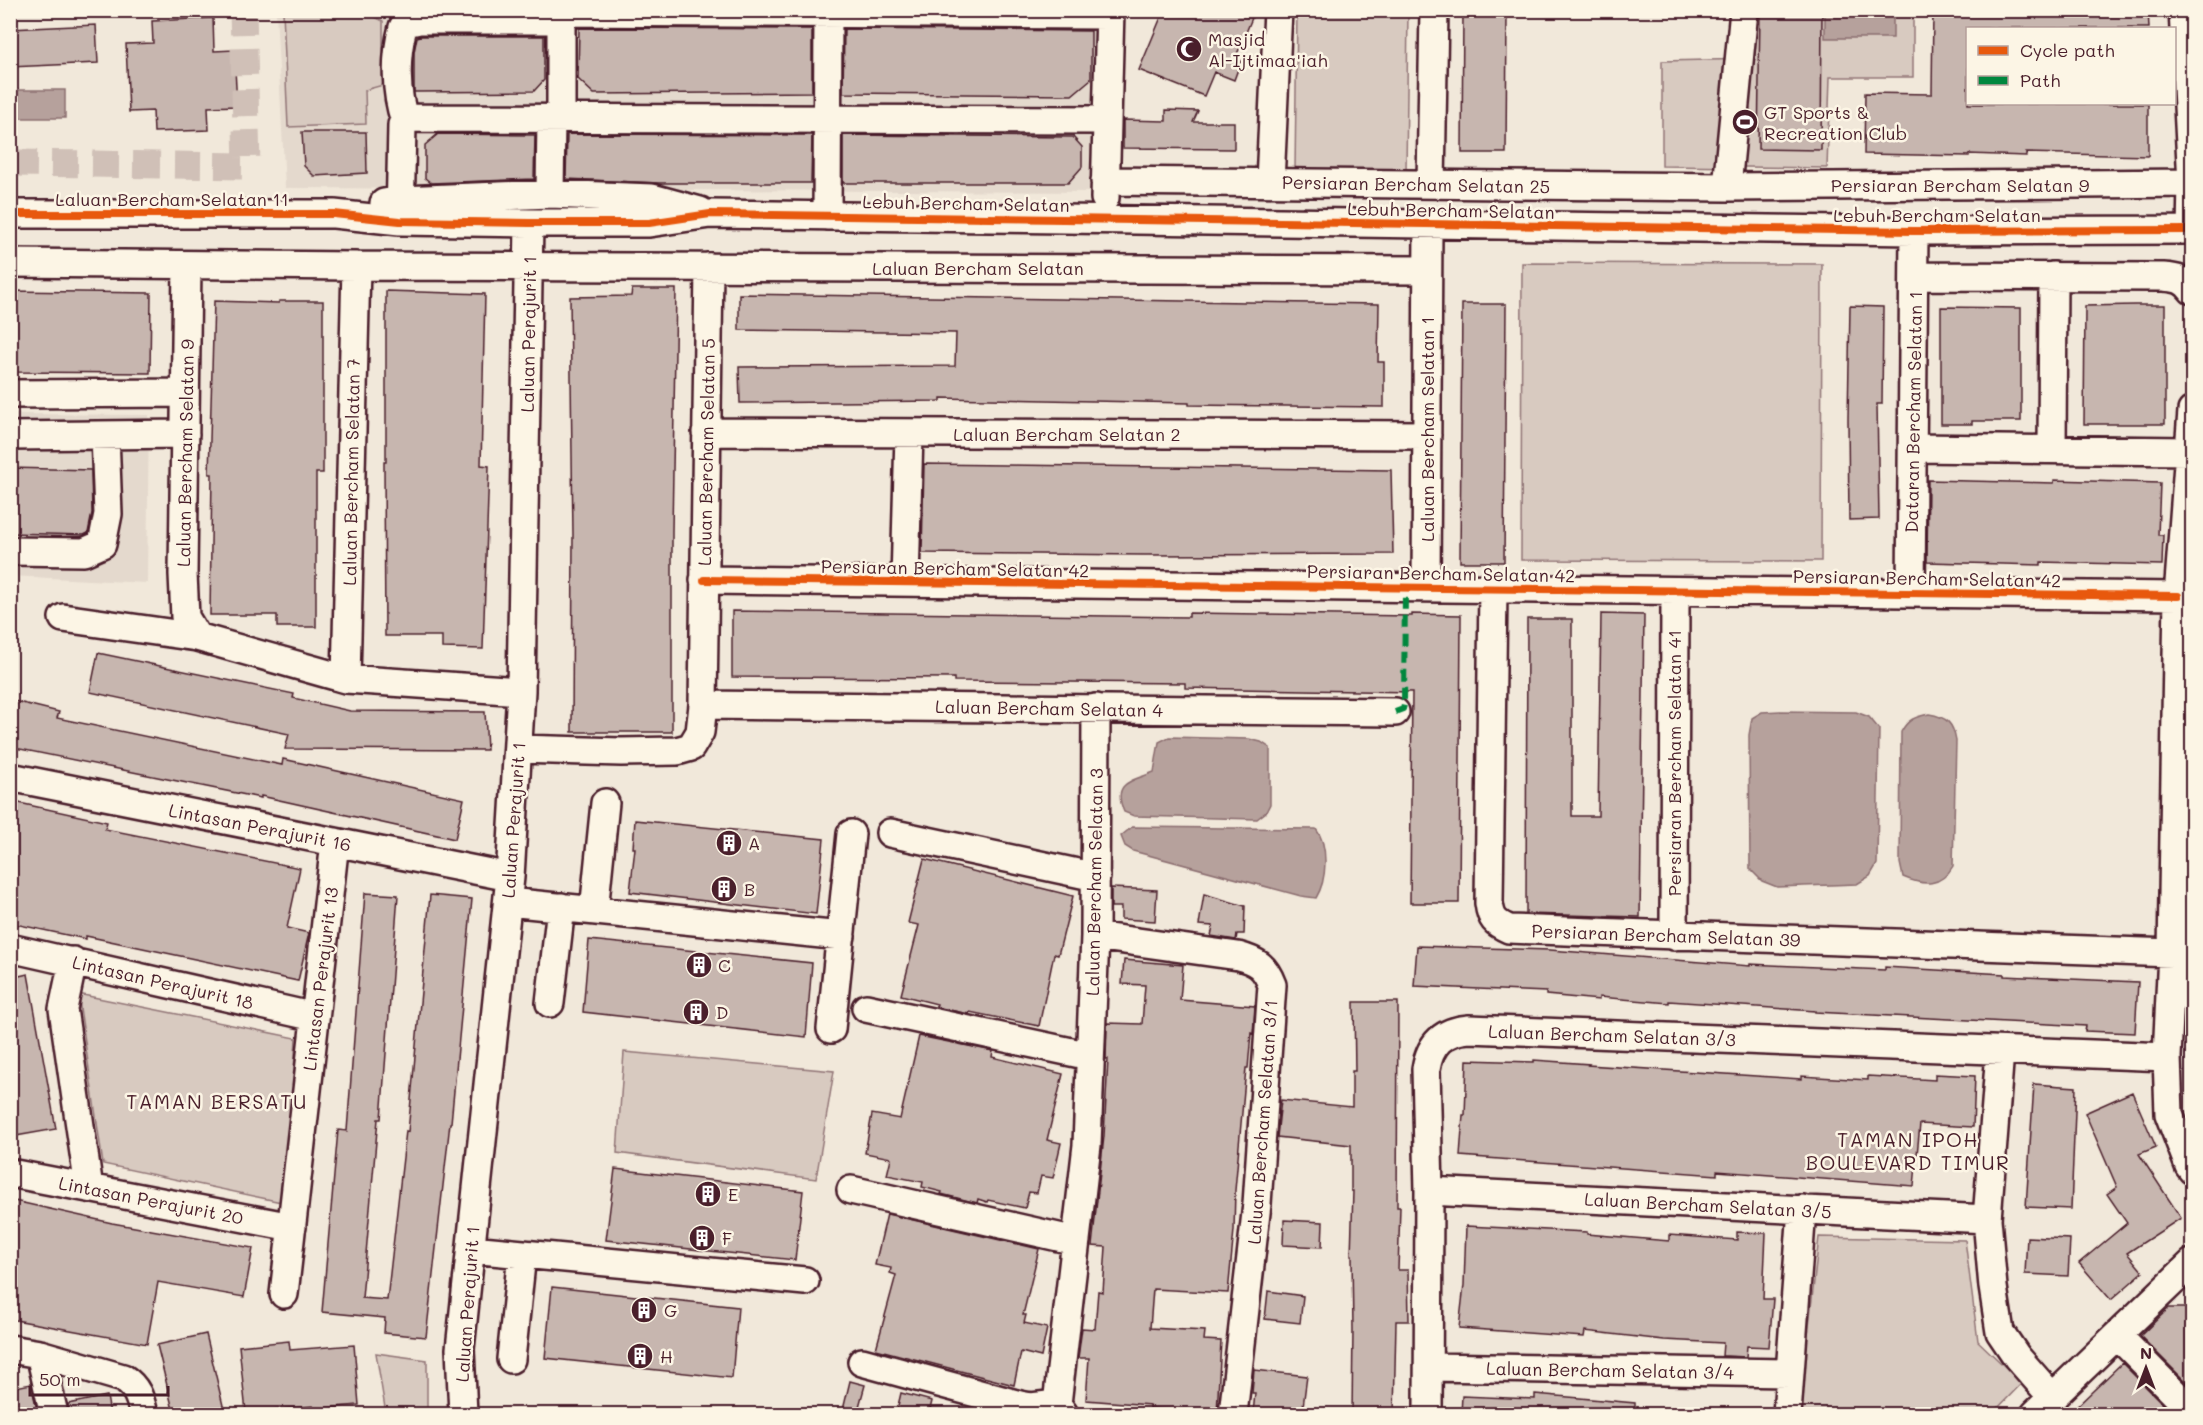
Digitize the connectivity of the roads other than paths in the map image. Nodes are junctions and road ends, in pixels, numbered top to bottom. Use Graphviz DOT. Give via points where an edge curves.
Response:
graph roads {
  1 [pos="1278,10"];
  2 [pos="1434,10"];
  3 [pos="1744,10"];
  4 [pos="2183,10"];
  5 [pos="828,12"];
  6 [pos="1110,13"];
  7 [pos="561,14"];
  8 [pos="556,118"];
  9 [pos="828,119"];
  10 [pos="1107,120"];
  11 [pos="405,121"];
  12 [pos="1105,181"];
  13 [pos="1270,182"];
  14 [pos="2192,183"];
  15 [pos="1431,184"];
  16 [pos="1727,186"];
  17 [pos="550,194"];
  18 [pos="445,197"];
  19 [pos="652,198"];
  20 [pos="400,210"];
  21 [pos="10,213"];
  22 [pos="710,214"];
  23 [pos="827,216"];
  24 [pos="1104,220"];
  25 [pos="529,223"];
  26 [pos="1428,225"];
  27 [pos="2192,230"];
  28 [pos="1914,231"];
  29 [pos="10,263"];
  30 [pos="187,265"];
  31 [pos="356,266"];
  32 [pos="529,267"];
  33 [pos="709,267"];
  34 [pos="1427,270"];
  35 [pos="1915,276"];
  36 [pos="2053,276"];
  37 [pos="2186,285"];
  38 [pos="185,393"];
  39 [pos="10,394"];
  40 [pos="2193,411"];
  41 [pos="706,432"];
  42 [pos="909,433"];
  43 [pos="185,434"];
  44 [pos="105,435"];
  45 [pos="1427,435"];
  46 [pos="10,436"];
  47 [pos="1913,448"];
  48 [pos="2052,448"];
  49 [pos="2191,451"];
  50 [pos="10,551"];
  51 [pos="704,580"];
  52 [pos="904,582"];
  53 [pos="1426,588"];
  54 [pos="1492,589"];
  55 [pos="1675,591"];
  56 [pos="1911,593"];
  57 [pos="2178,596"];
  58 [pos="63,618"];
  59 [pos="197,637"];
  60 [pos="346,679"];
  61 [pos="521,691"];
  62 [pos="2185,698"];
  63 [pos="704,705"];
  64 [pos="1096,708"];
  65 [pos="1395,712"];
  66 [pos="518,748"];
  67 [pos="10,777"];
  68 [pos="605,803"];
  69 [pos="890,833"];
  70 [pos="851,834"];
  71 [pos="335,842"];
  72 [pos="1096,877"];
  73 [pos="509,889"];
  74 [pos="561,907"];
  75 [pos="594,911"];
  76 [pos="841,936"];
  77 [pos="1095,936"];
  78 [pos="1674,936"];
  79 [pos="10,948"];
  80 [pos="73,961"];
  81 [pos="2179,963"];
  82 [pos="550,1003"];
  83 [pos="866,1008"];
  84 [pos="315,1017"];
  85 [pos="831,1029"];
  86 [pos="2000,1051"];
  87 [pos="1090,1056"];
  88 [pos="2167,1057"];
  89 [pos="2193,1170"];
  90 [pos="10,1173"];
  91 [pos="89,1188"];
  92 [pos="851,1190"];
  93 [pos="1429,1191"];
  94 [pos="1802,1209"];
  95 [pos="1987,1219"];
  96 [pos="292,1227"];
  97 [pos="1076,1241"];
  98 [pos="471,1249"];
  99 [pos="522,1254"];
  100 [pos="2188,1275"];
  101 [pos="805,1281"];
  102 [pos="284,1294"];
  103 [pos="2117,1335"];
  104 [pos="10,1349"];
  105 [pos="40,1354"];
  106 [pos="511,1359"];
  107 [pos="862,1362"];
  108 [pos="1429,1367"];
  109 [pos="1790,1373"];
  110 [pos="2044,1406"];
  111 [pos="2178,1408"];
  112 [pos="1061,1409"];
  113 [pos="54,1414"];
  114 [pos="144,1414"];
  115 [pos="463,1414"];
  116 [pos="1233,1414"];
  117 [pos="1428,1414"];
  118 [pos="1787,1414"];
  1 -- 13 [label="street"];
  2 -- 15 [label="street"];
  3 -- 16 [label="street"];
  4 -- 14 [label="street"];
  5 -- 6 [label="street"];
  5 -- 7 [label="street"];
  5 -- 9 [label="street"];
  6 -- 10 [label="street"];
  7 -- 8 [label="street"];
  7 -- 11 [label="street" via="410,22 403,27 399,43 398,102"];
  8 -- 9 [label="street"];
  8 -- 11 [label="street"];
  8 -- 17 [label="street"];
  9 -- 10 [label="street"];
  9 -- 23 [label="street"];
  10 -- 12 [label="street"];
  11 -- 20 [label="street"];
  12 -- 13 [label="street, Persiaran Bercham Selatan 25"];
  12 -- 24 [label="street"];
  13 -- 15 [label="street, Persiaran Bercham Selatan 25"];
  14 -- 16 [label="street, Persiaran Bercham Selatan 9"];
  14 -- 27 [label="street"];
  15 -- 16 [label="street, Persiaran Bercham Selatan 25"];
  17 -- 18 [label="street"];
  17 -- 19 [label="street"];
  18 -- 20 [label="street"];
  18 -- 25 [label="street" via="470,206 514,209"];
  19 -- 22 [label="street"];
  19 -- 25 [label="street" via="624,207 555,207"];
  20 -- 21 [label="street, Laluan Bercham Selatan 11"];
  20 -- 25 [label="street"];
  22 -- 23 [label="street, Lebuh Bercham Selatan"];
  22 -- 25 [label="street" via="649,223"];
  23 -- 24 [label="street, Lebuh Bercham Selatan"];
  24 -- 26 [label="street, Lebuh Bercham Selatan"];
  25 -- 32 [label="street, Laluan Perajurit 1"];
  26 -- 28 [label="street, Lebuh Bercham Selatan"];
  26 -- 34 [label="street, Laluan Bercham Selatan 1"];
  27 -- 28 [label="street, Lebuh Bercham Selatan"];
  28 -- 35 [label="street, Dataran Bercham Selatan 1"];
  29 -- 30 [label="street"];
  30 -- 31 [label="street"];
  30 -- 38 [label="street, Laluan Bercham Selatan 9"];
  31 -- 32 [label="street"];
  31 -- 60 [label="street, Laluan Bercham Selatan 7"];
  32 -- 33 [label="street, Laluan Bercham Selatan"];
  32 -- 61 [label="street, Laluan Perajurit 1"];
  33 -- 34 [label="street, Laluan Bercham Selatan"];
  33 -- 41 [label="street, Laluan Bercham Selatan 5"];
  34 -- 45 [label="street, Laluan Bercham Selatan 1"];
  35 -- 36 [label="street"];
  35 -- 47 [label="street, Dataran Bercham Selatan 1"];
  36 -- 37 [label="street"];
  36 -- 48 [label="street"];
  38 -- 39 [label="street"];
  38 -- 43 [label="street, Laluan Bercham Selatan 9"];
  40 -- 49 [label="street"];
  41 -- 42 [label="street, Laluan Bercham Selatan 2"];
  41 -- 51 [label="street, Laluan Bercham Selatan 5"];
  42 -- 45 [label="street, Laluan Bercham Selatan 2"];
  42 -- 52 [label="street"];
  43 -- 44 [label="street"];
  43 -- 59 [label="street, Laluan Bercham Selatan 9" via="185,617"];
  44 -- 46 [label="street"];
  44 -- 50 [label="street" via="108,513 102,544 84,552"];
  45 -- 53 [label="street, Laluan Bercham Selatan 1"];
  47 -- 48 [label="street"];
  47 -- 56 [label="street, Dataran Bercham Selatan 1"];
  48 -- 49 [label="street"];
  49 -- 57 [label="street"];
  51 -- 52 [label="street, Persiaran Bercham Selatan 42"];
  51 -- 63 [label="street, Laluan Bercham Selatan 5"];
  52 -- 53 [label="street, Persiaran Bercham Selatan 42"];
  53 -- 54 [label="street, Persiaran Bercham Selatan 42"];
  54 -- 55 [label="street, Persiaran Bercham Selatan 42"];
  54 -- 78 [label="street, Persiaran Bercham Selatan 39" via="1490,915 1509,929"];
  55 -- 56 [label="street, Persiaran Bercham Selatan 42"];
  55 -- 78 [label="street, Persiaran Bercham Selatan 41"];
  56 -- 57 [label="street, Persiaran Bercham Selatan 42"];
  57 -- 62 [label="street"];
  58 -- 59 [label="street"];
  59 -- 60 [label="street"];
  60 -- 61 [label="street"];
  61 -- 66 [label="street, Laluan Perajurit 1"];
  62 -- 81 [label="street"];
  63 -- 64 [label="street, Laluan Bercham Selatan 4"];
  63 -- 66 [label="street, Laluan Bercham Selatan 5" via="700,732 691,747 677,751"];
  64 -- 65 [label="street, Laluan Bercham Selatan 4"];
  64 -- 72 [label="street, Laluan Bercham Selatan 3"];
  66 -- 73 [label="street, Laluan Perajurit 1"];
  67 -- 71 [label="street, Lintasan Perajurit 16"];
  68 -- 75 [label="street"];
  69 -- 72 [label="street"];
  70 -- 76 [label="street"];
  71 -- 73 [label="street, Lintasan Perajurit 16"];
  71 -- 84 [label="street, Lintasan Perajurit 13"];
  72 -- 77 [label="street, Laluan Bercham Selatan 3"];
  73 -- 74 [label="street, Lintasan Perajurit 16"];
  73 -- 98 [label="street, Laluan Perajurit 1"];
  74 -- 75 [label="street, Lintasan Perajurit 16"];
  74 -- 82 [label="street"];
  75 -- 76 [label="street, Lintasan Perajurit 16"];
  76 -- 85 [label="street"];
  77 -- 87 [label="street, Laluan Bercham Selatan 3"];
  77 -- 116 [label="street, Laluan Bercham Selatan 3/1" via="1255,960 1272,985 1257,1204"];
  78 -- 81 [label="street, Persiaran Bercham Selatan 39"];
  79 -- 80 [label="street, Lintasan Perajurit 18"];
  80 -- 84 [label="street, Lintasan Perajurit 18"];
  80 -- 91 [label="street" via="63,1009"];
  81 -- 88 [label="street"];
  83 -- 87 [label="street"];
  84 -- 96 [label="street, Lintasan Perajurit 13"];
  86 -- 88 [label="street, Laluan Bercham Selatan 3/3"];
  86 -- 93 [label="street, Laluan Bercham Selatan 3/3" via="1456,1030 1434,1045 1425,1069"];
  86 -- 95 [label="street"];
  87 -- 97 [label="street, Laluan Bercham Selatan 3" via="1087,1145"];
  88 -- 89 [label="street" via="2169,1114"];
  90 -- 91 [label="street, Lintasan Perajurit 20"];
  91 -- 96 [label="street, Lintasan Perajurit 20"];
  92 -- 97 [label="street"];
  93 -- 94 [label="street, Laluan Bercham Selatan 3/5"];
  93 -- 108 [label="street, Laluan Bercham Selatan 3/3"];
  94 -- 95 [label="street, Laluan Bercham Selatan 3/5"];
  94 -- 109 [label="street"];
  95 -- 110 [label="street" via="2000,1332"];
  96 -- 102 [label="street, Lintasan Perajurit 13"];
  97 -- 112 [label="street, Laluan Bercham Selatan 3"];
  98 -- 99 [label="street"];
  98 -- 115 [label="street, Laluan Perajurit 1" via="460,1349"];
  99 -- 101 [label="street"];
  99 -- 106 [label="street"];
  100 -- 103 [label="street"];
  103 -- 110 [label="street"];
  103 -- 111 [label="street"];
  104 -- 105 [label="street"];
  105 -- 113 [label="street"];
  105 -- 114 [label="street" via="123,1378 140,1396"];
  107 -- 112 [label="street" via="1020,1405"];
  108 -- 109 [label="street, Laluan Bercham Selatan 3/4"];
  108 -- 117 [label="street, Laluan Bercham Selatan 3/3"];
  109 -- 118 [label="street"];
}
